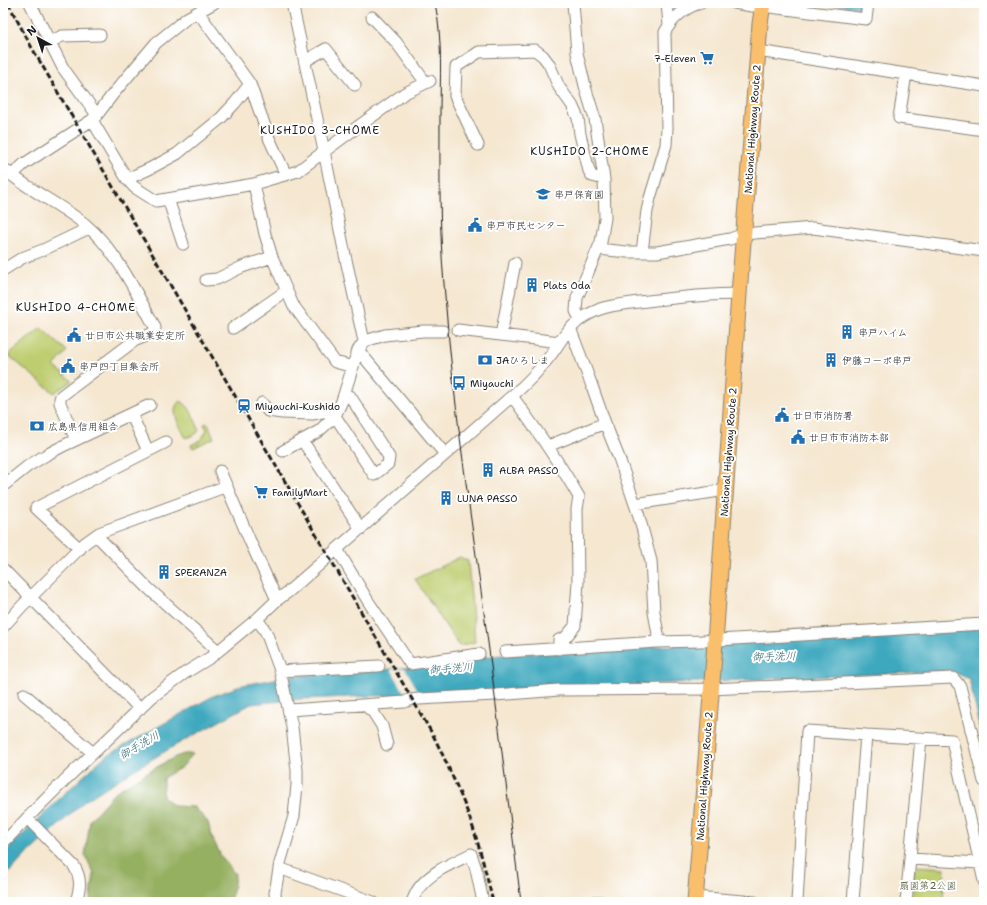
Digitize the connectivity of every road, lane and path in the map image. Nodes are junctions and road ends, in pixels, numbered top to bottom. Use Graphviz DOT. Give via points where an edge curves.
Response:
graph roads {
  1 [pos="30,3"];
  2 [pos="214,3"];
  3 [pos="292,3"];
  4 [pos="573,3"];
  5 [pos="667,3"];
  6 [pos="701,3"];
  7 [pos="734,3"];
  8 [pos="868,3"];
  9 [pos="763,5"];
  10 [pos="198,12"];
  11 [pos="372,17"];
  12 [pos="669,25"];
  13 [pos="100,35"];
  14 [pos="50,42"];
  15 [pos="758,51"];
  16 [pos="305,61"];
  17 [pos="906,74"];
  18 [pos="250,84"];
  19 [pos="355,85"];
  20 [pos="984,86"];
  21 [pos="94,117"];
  22 [pos="984,130"];
  23 [pos="478,145"];
  24 [pos="324,151"];
  25 [pos="6,171"];
  26 [pos="286,175"];
  27 [pos="127,179"];
  28 [pos="604,179"];
  29 [pos="254,184"];
  30 [pos="168,199"];
  31 [pos="89,228"];
  32 [pos="744,234"];
  33 [pos="183,244"];
  34 [pos="598,248"];
  35 [pos="984,251"];
  36 [pos="642,252"];
  37 [pos="272,257"];
  38 [pos="515,263"];
  39 [pos="3,270"];
  40 [pos="206,280"];
  41 [pos="286,291"];
  42 [pos="739,294"];
  43 [pos="580,319"];
  44 [pos="232,328"];
  45 [pos="570,328"];
  46 [pos="458,330"];
  47 [pos="443,331"];
  48 [pos="501,335"];
  49 [pos="560,342"];
  50 [pos="362,345"];
  51 [pos="353,367"];
  52 [pos="345,394"];
  53 [pos="512,396"];
  54 [pos="262,403"];
  55 [pos="150,405"];
  56 [pos="337,413"];
  57 [pos="131,414"];
  58 [pos="605,423"];
  59 [pos="76,440"];
  60 [pos="302,440"];
  61 [pos="166,442"];
  62 [pos="548,446"];
  63 [pos="148,451"];
  64 [pos="283,451"];
  65 [pos="446,454"];
  66 [pos="220,470"];
  67 [pos="3,486"];
  68 [pos="227,486"];
  69 [pos="726,490"];
  70 [pos="635,504"];
  71 [pos="361,528"];
  72 [pos="96,535"];
  73 [pos="80,549"];
  74 [pos="338,549"];
  75 [pos="3,569"];
  76 [pos="31,598"];
  77 [pos="277,600"];
  78 [pos="257,620"];
  79 [pos="984,624"];
  80 [pos="3,628"];
  81 [pos="715,641"];
  82 [pos="657,642"];
  83 [pos="559,649"];
  84 [pos="218,651"];
  85 [pos="505,652"];
  86 [pos="479,654"];
  87 [pos="380,666"];
  88 [pos="281,673"];
  89 [pos="711,687"];
  90 [pos="24,694"];
  91 [pos="365,705"];
  92 [pos="288,708"];
  93 [pos="140,709"];
  94 [pos="866,736"];
  95 [pos="921,738"];
  96 [pos="387,745"];
  97 [pos="93,753"];
  98 [pos="984,781"];
  99 [pos="30,821"];
  100 [pos="3,843"];
  101 [pos="910,859"];
  102 [pos="980,863"];
  103 [pos="279,868"];
  104 [pos="984,881"];
  105 [pos="695,900"];
  106 [pos="76,902"];
  107 [pos="276,902"];
  108 [pos="373,902"];
  109 [pos="412,902"];
  110 [pos="483,902"];
  111 [pos="594,902"];
  112 [pos="601,902"];
  113 [pos="755,902"];
  114 [pos="796,902"];
  115 [pos="853,902"];
  116 [pos="906,902"];
  1 -- 14 [label="street"];
  2 -- 10 [label="street"];
  3 -- 16 [label="street"];
  4 -- 28 [label="street" via="577,53 595,119"];
  5 -- 12 [label="street"];
  6 -- 12 [label="street" via="683,11"];
  7 -- 9 [label="street"];
  8 -- 9 [label="street" via="866,19"];
  9 -- 15 [label="highway, National Highway Route 2"];
  10 -- 18 [label="street"];
  10 -- 21 [label="street" via="156,43"];
  11 -- 24 [label="street" via="428,82 405,93"];
  12 -- 36 [label="street" via="665,32 666,145 647,211"];
  13 -- 14 [label="street" via="62,36"];
  14 -- 21 [label="street"];
  15 -- 17 [label="street"];
  15 -- 32 [label="highway, National Highway Route 2"];
  16 -- 19 [label="street" via="326,49"];
  16 -- 24 [label="street"];
  17 -- 20 [label="street"];
  17 -- 22 [label="street" via="899,118"];
  18 -- 26 [label="street" via="269,138"];
  18 -- 27 [label="street" via="222,118 176,154"];
  21 -- 25 [label="street" via="24,164"];
  21 -- 27 [label="street"];
  23 -- 28 [label="street" via="455,96 456,67 479,52 535,50 549,64 559,87 578,118 589,171 592,176"];
  24 -- 26 [label="street" via="298,171"];
  24 -- 50 [label="street" via="363,337"];
  25 -- 31 [label="street"];
  26 -- 29 [label="street"];
  27 -- 30 [label="street" via="156,201"];
  28 -- 34 [label="street" via="605,218"];
  29 -- 30 [label="street"];
  29 -- 37 [label="street"];
  30 -- 33 [label="street"];
  31 -- 39 [label="street" via="22,258"];
  31 -- 59 [label="street" via="112,253 155,328 154,332 132,343 61,396 60,403"];
  32 -- 35 [label="street" via="813,228"];
  32 -- 36 [label="street" via="730,239 657,252"];
  32 -- 42 [label="highway, National Highway Route 2"];
  34 -- 36 [label="street"];
  34 -- 43 [label="street" via="577,298 576,311"];
  37 -- 40 [label="street" via="217,279"];
  37 -- 41 [label="street"];
  38 -- 48 [label="street"];
  41 -- 44 [label="street"];
  41 -- 51 [label="street" via="293,305 336,362"];
  42 -- 43 [label="street" via="611,306"];
  42 -- 69 [label="highway, National Highway Route 2"];
  43 -- 45 [label="street"];
  45 -- 49 [label="street"];
  45 -- 58 [label="street"];
  46 -- 48 [label="street"];
  47 -- 50 [label="street" via="385,335"];
  48 -- 49 [label="street"];
  49 -- 53 [label="street" via="529,382"];
  50 -- 51 [label="street"];
  50 -- 65 [label="street"];
  51 -- 52 [label="street"];
  52 -- 56 [label="street"];
  52 -- 56 [label="street" via="350,396 389,457 388,464 374,475"];
  53 -- 62 [label="street"];
  53 -- 65 [label="street"];
  54 -- 56 [label="street" via="268,411 282,413"];
  55 -- 57 [label="street"];
  56 -- 60 [label="street" via="319,430"];
  57 -- 59 [label="street"];
  57 -- 63 [label="street"];
  58 -- 62 [label="street"];
  58 -- 70 [label="street"];
  59 -- 67 [label="street" via="28,466"];
  60 -- 64 [label="street"];
  60 -- 71 [label="street"];
  61 -- 63 [label="street"];
  62 -- 83 [label="street" via="579,497 575,626 565,638 559,640"];
  63 -- 73 [label="street" via="36,508"];
  65 -- 71 [label="street"];
  66 -- 68 [label="street"];
  68 -- 72 [label="street"];
  68 -- 77 [label="street"];
  69 -- 70 [label="street"];
  69 -- 81 [label="highway, National Highway Route 2"];
  70 -- 82 [label="street" via="651,561"];
  71 -- 74 [label="street"];
  72 -- 73 [label="street"];
  72 -- 84 [label="street" via="148,588"];
  73 -- 76 [label="street"];
  74 -- 77 [label="street"];
  74 -- 86 [label="street" via="368,601 410,664"];
  75 -- 76 [label="street"];
  76 -- 80 [label="street"];
  76 -- 93 [label="street"];
  77 -- 78 [label="street"];
  78 -- 84 [label="street"];
  78 -- 88 [label="street" via="266,632"];
  79 -- 81 [label="street"];
  81 -- 82 [label="street"];
  81 -- 89 [label="highway, National Highway Route 2"];
  82 -- 83 [label="street"];
  83 -- 85 [label="street"];
  84 -- 93 [label="street" via="160,691"];
  87 -- 88 [label="street"];
  88 -- 92 [label="street"];
  89 -- 91 [label="street" via="559,690"];
  89 -- 98 [label="street" via="953,678 960,686"];
  89 -- 105 [label="highway, National Highway Route 2"];
  90 -- 97 [label="street"];
  91 -- 92 [label="street"];
  91 -- 96 [label="street" via="382,726"];
  92 -- 103 [label="street" via="297,785 293,822"];
  93 -- 97 [label="street"];
  94 -- 95 [label="street"];
  94 -- 114 [label="street" via="807,731"];
  94 -- 115 [label="street"];
  95 -- 101 [label="street"];
  95 -- 102 [label="street" via="952,740"];
  97 -- 99 [label="street"];
  99 -- 100 [label="street"];
  99 -- 106 [label="street" via="78,872 80,887"];
  101 -- 102 [label="street"];
  101 -- 116 [label="street"];
  102 -- 104 [label="street"];
  103 -- 107 [label="street"];
  103 -- 108 [label="street"];
  105 -- 113 [label="street"];
  109 -- 110 [label="street" via="422,885 439,870 471,854"];
  111 -- 112 [label="street"];
}
